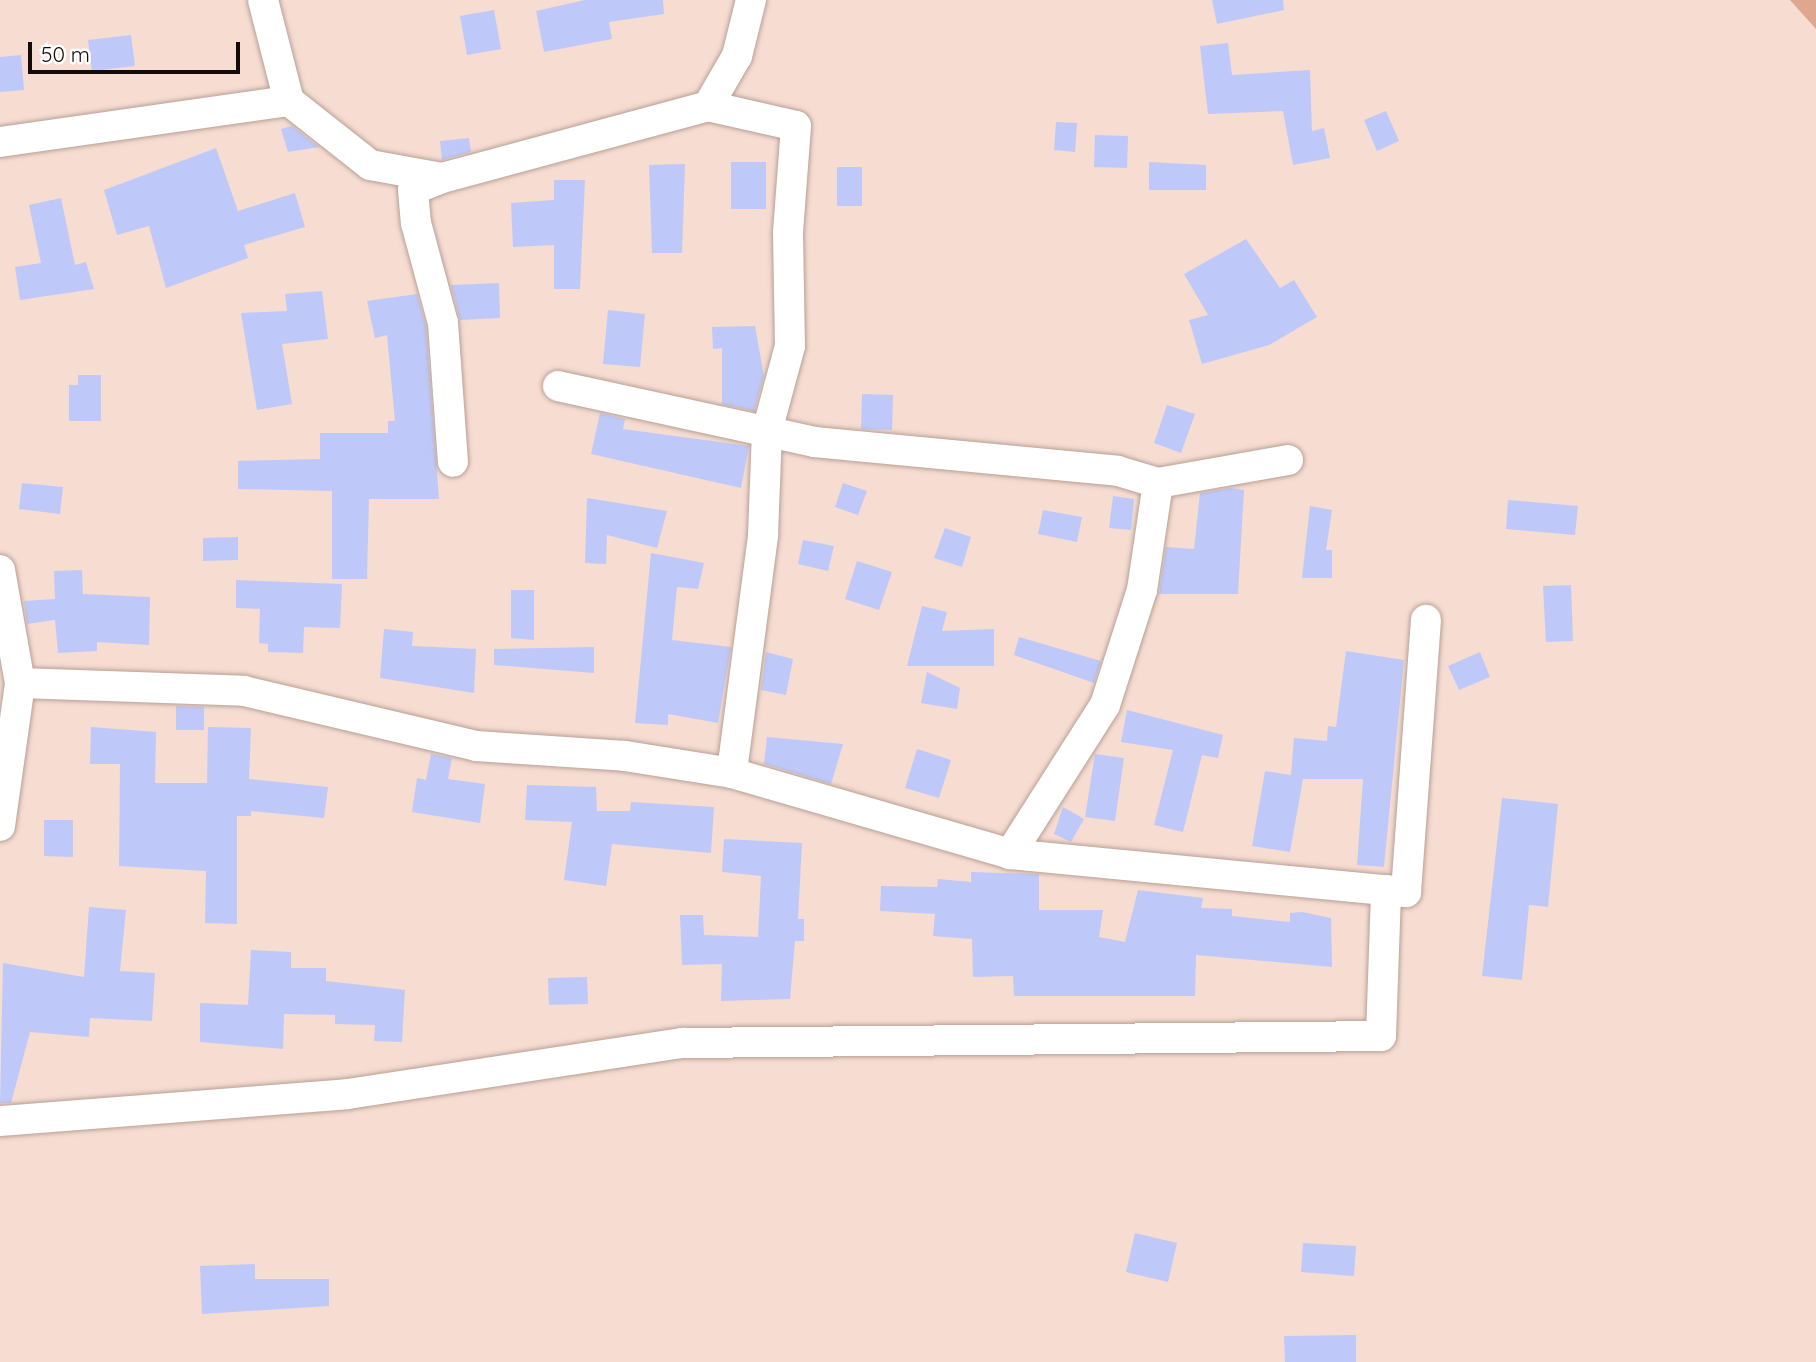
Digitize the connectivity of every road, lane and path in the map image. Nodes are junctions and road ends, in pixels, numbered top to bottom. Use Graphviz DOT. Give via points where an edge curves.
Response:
graph roads {
  1 [pos="263,0"];
  2 [pos="751,0"];
  3 [pos="289,101"];
  4 [pos="708,106"];
  5 [pos="0,142"];
  6 [pos="442,178"];
  7 [pos="558,386"];
  8 [pos="767,431"];
  9 [pos="1287,460"];
  10 [pos="453,461"];
  11 [pos="1158,483"];
  12 [pos="0,570"];
  13 [pos="1426,620"];
  14 [pos="20,683"];
  15 [pos="732,773"];
  16 [pos="0,826"];
  17 [pos="1010,854"];
  18 [pos="1386,890"];
  19 [pos="0,1121"];
  1 -- 3 [label="street"];
  2 -- 4 [label="street" via="737,56"];
  3 -- 5 [label="street"];
  3 -- 6 [label="street" via="370,165"];
  4 -- 6 [label="street"];
  4 -- 8 [label="street" via="796,125 788,233 790,346"];
  6 -- 10 [label="street" via="413,190 415,223 443,323"];
  7 -- 8 [label="street"];
  8 -- 11 [label="street" via="814,442 1118,471"];
  8 -- 15 [label="street" via="763,536"];
  9 -- 11 [label="street"];
  11 -- 17 [label="street" via="1142,590 1105,705"];
  12 -- 14 [label="street"];
  13 -- 18 [label="street" via="1406,892"];
  14 -- 15 [label="street" via="244,691 476,746 625,756"];
  14 -- 16 [label="street"];
  15 -- 17 [label="street"];
  17 -- 18 [label="street"];
  18 -- 19 [label="street" via="1381,1036 683,1043 348,1094"];
}
